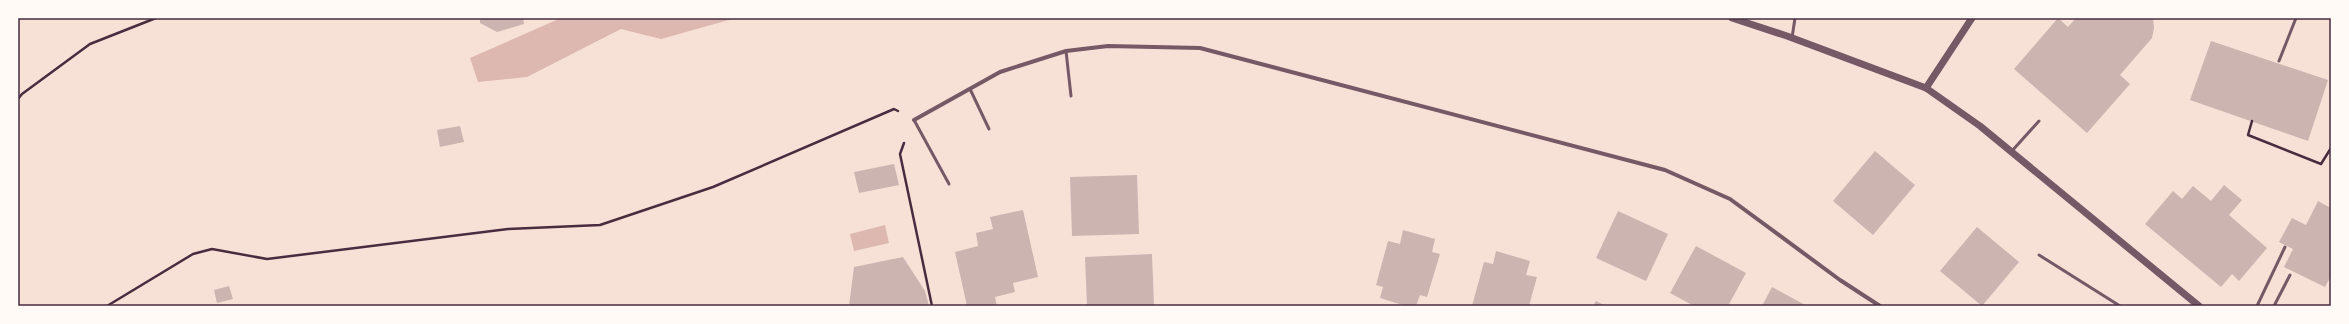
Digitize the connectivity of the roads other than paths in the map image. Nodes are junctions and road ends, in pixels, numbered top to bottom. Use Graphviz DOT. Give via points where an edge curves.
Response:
graph roads {
  1 [pos="1732,18"];
  2 [pos="1795,18"];
  3 [pos="1972,18"];
  4 [pos="2296,18"];
  5 [pos="1792,38"];
  6 [pos="1066,52"];
  7 [pos="2279,61"];
  8 [pos="1926,88"];
  9 [pos="970,89"];
  10 [pos="1071,96"];
  11 [pos="914,120"];
  12 [pos="2039,121"];
  13 [pos="989,129"];
  14 [pos="2011,152"];
  15 [pos="949,184"];
  16 [pos="2286,247"];
  17 [pos="2039,255"];
  18 [pos="2290,275"];
  19 [pos="1880,306"];
  20 [pos="2120,306"];
  21 [pos="2200,306"];
  22 [pos="2257,306"];
  23 [pos="2274,306"];
  1 -- 5 [label="street"];
  2 -- 5 [label="lane"];
  3 -- 8 [label="street"];
  4 -- 7 [label="lane"];
  5 -- 8 [label="street"];
  6 -- 9 [label="street" via="1000,72"];
  6 -- 10 [label="lane"];
  6 -- 19 [label="street" via="1108,46 1200,48 1665,170 1730,199 1840,280"];
  8 -- 14 [label="street" via="1980,126"];
  9 -- 11 [label="street"];
  9 -- 13 [label="lane"];
  11 -- 15 [label="lane"];
  12 -- 14 [label="lane"];
  14 -- 21 [label="street"];
  16 -- 22 [label="lane"];
  17 -- 20 [label="lane"];
  18 -- 23 [label="lane"];
}
